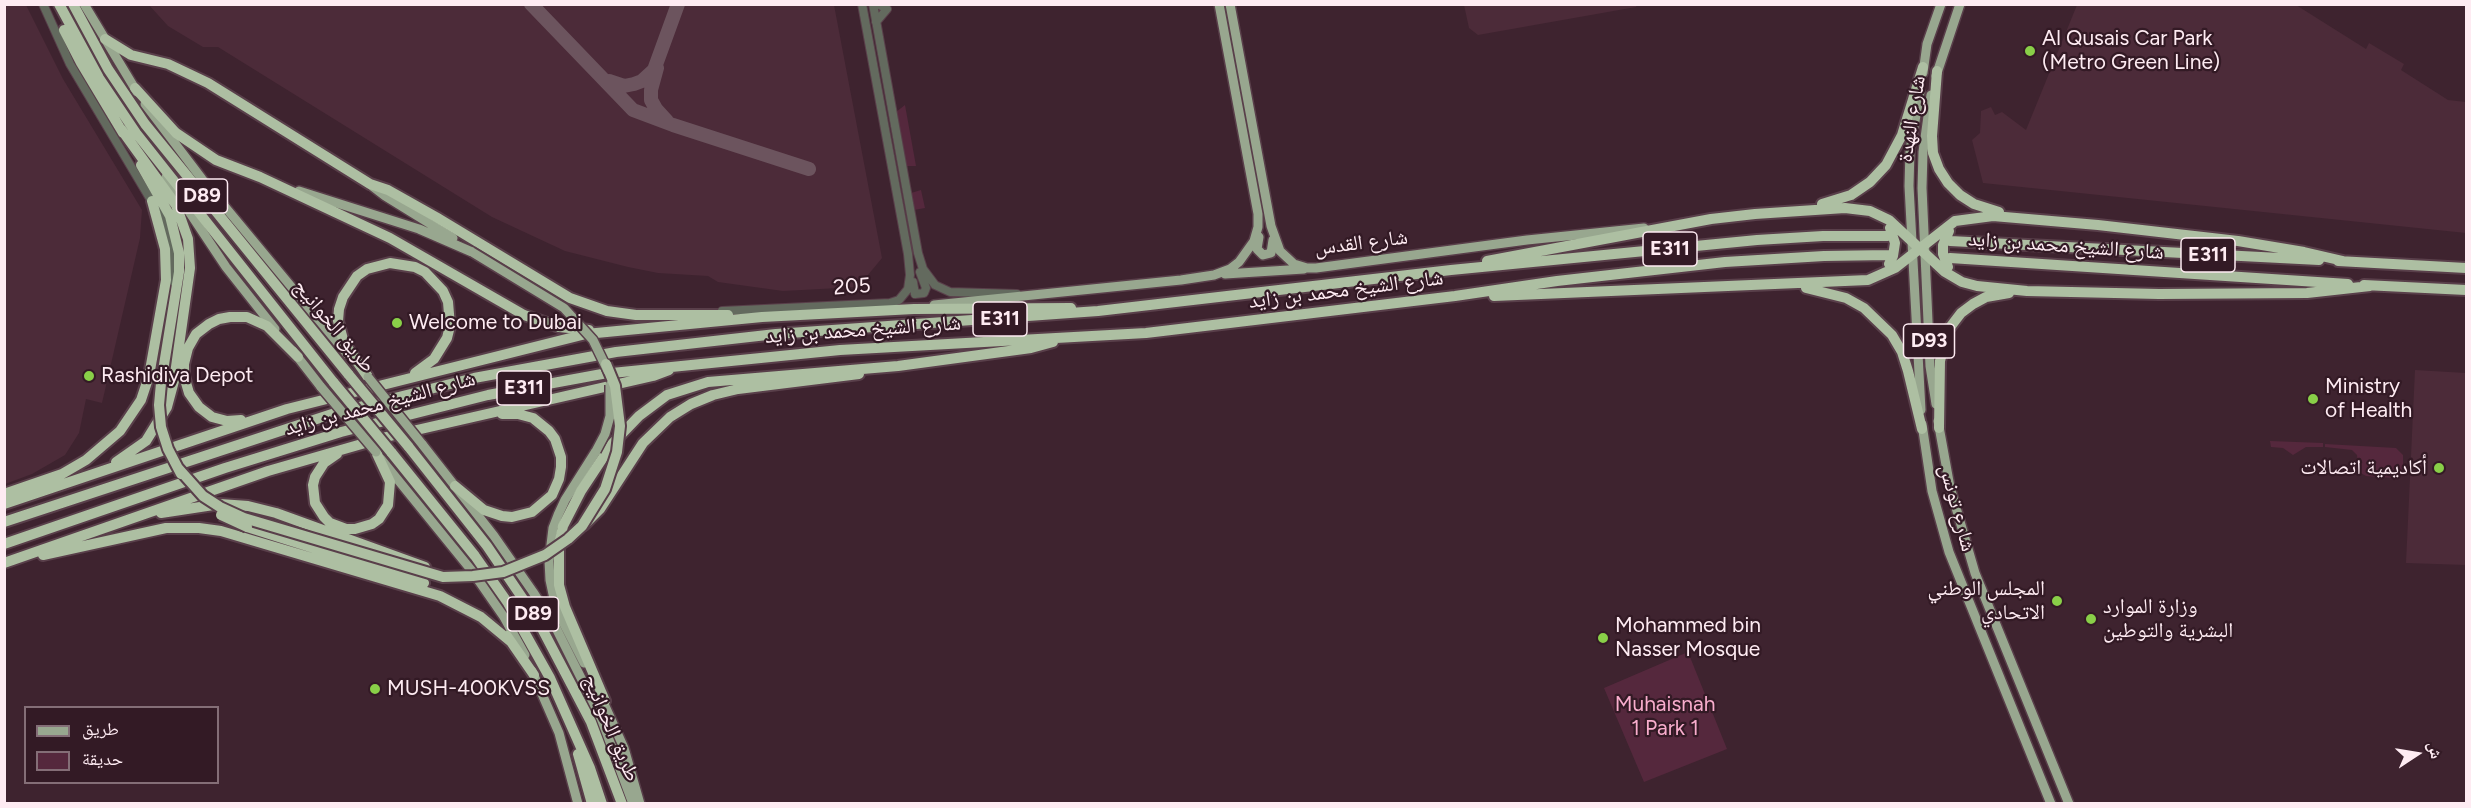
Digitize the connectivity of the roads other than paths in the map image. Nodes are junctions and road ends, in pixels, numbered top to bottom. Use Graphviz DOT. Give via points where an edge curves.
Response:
graph roads {
  1 [pos="43,4"];
  2 [pos="53,4"];
  3 [pos="59,4"];
  4 [pos="73,4"];
  5 [pos="84,4"];
  6 [pos="864,4"];
  7 [pos="1219,4"];
  8 [pos="1230,4"];
  9 [pos="1941,4"];
  10 [pos="1960,4"];
  11 [pos="875,7"];
  12 [pos="876,22"];
  13 [pos="105,39"];
  14 [pos="1923,67"];
  15 [pos="1937,70"];
  16 [pos="135,88"];
  17 [pos="121,129"];
  18 [pos="162,166"];
  19 [pos="260,177"];
  20 [pos="370,184"];
  21 [pos="1254,191"];
  22 [pos="152,201"];
  23 [pos="1791,211"];
  24 [pos="1879,215"];
  25 [pos="2020,217"];
  26 [pos="1966,219"];
  27 [pos="1271,226"];
  28 [pos="1667,226"];
  29 [pos="1888,236"];
  30 [pos="1950,241"];
  31 [pos="1919,247"];
  32 [pos="472,252"];
  33 [pos="918,252"];
  34 [pos="908,254"];
  35 [pos="1889,255"];
  36 [pos="1950,258"];
  37 [pos="2343,261"];
  38 [pos="513,264"];
  39 [pos="1307,268"];
  40 [pos="2466,268"];
  41 [pos="1451,270"];
  42 [pos="1214,275"];
  43 [pos="1876,277"];
  44 [pos="1962,282"];
  45 [pos="1773,284"];
  46 [pos="2370,286"];
  47 [pos="2027,291"];
  48 [pos="2466,291"];
  49 [pos="1024,296"];
  50 [pos="1455,297"];
  51 [pos="174,299"];
  52 [pos="914,309"];
  53 [pos="1098,311"];
  54 [pos="762,317"];
  55 [pos="615,330"];
  56 [pos="1064,338"];
  57 [pos="298,357"];
  58 [pos="606,364"];
  59 [pos="675,365"];
  60 [pos="898,366"];
  61 [pos="366,375"];
  62 [pos="407,378"];
  63 [pos="287,409"];
  64 [pos="477,415"];
  65 [pos="1940,428"];
  66 [pos="1922,429"];
  67 [pos="357,446"];
  68 [pos="376,453"];
  69 [pos="178,468"];
  70 [pos="72,481"];
  71 [pos="455,486"];
  72 [pos="4,494"];
  73 [pos="4,504"];
  74 [pos="4,522"];
  75 [pos="582,526"];
  76 [pos="85,534"];
  77 [pos="4,544"];
  78 [pos="4,563"];
  79 [pos="463,576"];
  80 [pos="510,641"];
  81 [pos="534,675"];
  82 [pos="605,701"];
  83 [pos="573,730"];
  84 [pos="578,804"];
  85 [pos="592,804"];
  86 [pos="602,804"];
  87 [pos="622,804"];
  88 [pos="633,804"];
  89 [pos="640,804"];
  90 [pos="2051,804"];
  91 [pos="2069,804"];
  1 -- 22 [label="street" via="70,64"];
  2 -- 17 [label="highway" via="81,63"];
  3 -- 18 [label="highway, طريق الخوانيج / D89" via="105,88"];
  4 -- 87 [label="highway, طريق الخوانيج / D89, bridge" via="108,69 152,133 487,546 538,621 591,722"];
  5 -- 13 [label="main road"];
  6 -- 11 [label="street" via="869,11"];
  6 -- 34 [label="street, 205"];
  7 -- 21 [label="main road"];
  8 -- 27 [label="main road, شارع القدس"];
  9 -- 14 [label="main road, شارع النهدة / D93"];
  10 -- 15 [label="main road, شارع النهدة / D93"];
  11 -- 12 [label="street"];
  11 -- 12 [label="street" via="887,9"];
  12 -- 33 [label="street"];
  13 -- 16 [label="main road"];
  13 -- 20 [label="highway" via="131,55 168,64 200,78"];
  14 -- 23 [label="highway" via="1902,135 1878,174 1851,195"];
  14 -- 31 [label="main road, شارع النهدة / D93" via="1910,150 1909,199"];
  15 -- 25 [label="highway" via="1932,136 1939,169 1960,195 1974,204"];
  15 -- 31 [label="main road, شارع النهدة / D93" via="1923,152"];
  16 -- 19 [label="highway" via="184,140 216,160"];
  16 -- 61 [label="main road" via="202,179"];
  17 -- 51 [label="highway" via="173,225 180,263"];
  17 -- 70 [label="highway" via="167,189 180,213 189,249 190,277 173,388 162,419 146,441 125,457"];
  18 -- 57 [label="main road" via="170,185 232,275"];
  18 -- 83 [label="highway, طريق الخوانيج / D89, bridge" via="475,556 541,661"];
  19 -- 32 [label="main road" via="413,227"];
  19 -- 55 [label="highway" via="390,238 541,322 577,329"];
  20 -- 32 [label="main road"];
  20 -- 38 [label="highway" via="410,202"];
  21 -- 27 [label="main road" via="1261,220 1257,249 1263,255 1272,250"];
  21 -- 42 [label="main road" via="1258,221 1254,241 1235,266"];
  22 -- 51 [label="street" via="171,243"];
  22 -- 72 [label="highway" via="165,249 166,280 150,376 141,400 120,431 86,460 62,474"];
  23 -- 24 [label="highway" via="1854,208"];
  23 -- 28 [label="highway"];
  24 -- 31 [label="highway"];
  24 -- 43 [label="highway" via="1892,230 1895,243 1891,262"];
  25 -- 26 [label="highway"];
  25 -- 37 [label="highway" via="2256,244"];
  26 -- 31 [label="highway" via="1955,221"];
  26 -- 44 [label="highway" via="1950,229 1943,245 1949,270"];
  27 -- 39 [label="main road, شارع القدس" via="1284,256"];
  28 -- 39 [label="main road, شارع القدس"];
  28 -- 41 [label="highway"];
  29 -- 41 [label="highway, شارع الشيخ محمد بن زايد / E311" via="1757,240"];
  30 -- 37 [label="highway, شارع الشيخ محمد بن زايد / E311"];
  31 -- 43 [label="highway"];
  31 -- 44 [label="highway"];
  31 -- 65 [label="main road, شارع تونس / D93"];
  31 -- 66 [label="main road, شارع تونس / D93"];
  32 -- 58 [label="main road, bridge" via="564,308 585,328"];
  33 -- 34 [label="street" via="926,288 920,295 913,289"];
  33 -- 49 [label="street" via="925,274 945,290"];
  34 -- 38 [label="street, 205" via="910,285 897,301 758,311 621,308 585,299"];
  35 -- 50 [label="highway, شارع الشيخ محمد بن زايد / E311" via="1725,262 1557,280"];
  36 -- 46 [label="highway, شارع الشيخ محمد بن زايد / E311"];
  37 -- 40 [label="highway, شارع الشيخ محمد بن زايد / E311"];
  38 -- 54 [label="highway" via="570,298 608,311 645,316"];
  39 -- 42 [label="main road"];
  41 -- 53 [label="highway, شارع الشيخ محمد بن زايد / E311"];
  42 -- 49 [label="main road"];
  43 -- 45 [label="highway"];
  44 -- 47 [label="highway"];
  45 -- 50 [label="highway"];
  45 -- 66 [label="highway" via="1846,298 1879,320 1902,352"];
  46 -- 47 [label="highway" via="2285,294"];
  46 -- 48 [label="highway, شارع الشيخ محمد بن زايد / E311"];
  47 -- 65 [label="highway" via="1986,297 1961,313 1948,330 1940,361"];
  49 -- 52 [label="main road"];
  50 -- 56 [label="highway, شارع الشيخ محمد بن زايد / E311" via="1146,333"];
  51 -- 69 [label="highway, bridge" via="159,405 161,427"];
  52 -- 53 [label="highway" via="1047,307"];
  52 -- 54 [label="highway"];
  53 -- 74 [label="highway, شارع الشيخ محمد بن زايد / E311" via="713,340 544,364 430,388 306,421"];
  54 -- 55 [label="highway"];
  55 -- 62 [label="highway"];
  56 -- 59 [label="highway, شارع الشيخ محمد بن زايد / E311" via="840,350"];
  56 -- 60 [label="highway" via="1031,348"];
  57 -- 63 [label="highway" via="262,324 236,316 204,327 184,359 189,393 212,417 237,421"];
  57 -- 68 [label="main road, bridge"];
  58 -- 75 [label="highway, bridge" via="618,403 618,446 607,483"];
  58 -- 82 [label="main road, bridge" via="611,405 605,434 558,515 549,561 552,594 560,617"];
  59 -- 64 [label="highway" via="653,376"];
  59 -- 77 [label="highway, شارع الشيخ محمد بن زايد / E311" via="566,380 389,419 247,461"];
  60 -- 75 [label="highway" via="738,389 691,404 647,438 596,514"];
  60 -- 82 [label="highway" via="702,383 667,396 625,429 569,511 559,545 558,575 564,607"];
  61 -- 62 [label="highway" via="340,333 343,297 357,276 390,263 420,270 435,280 450,314 442,349"];
  61 -- 71 [label="main road, bridge"];
  62 -- 63 [label="highway"];
  63 -- 70 [label="highway"];
  64 -- 67 [label="highway"];
  64 -- 71 [label="highway" via="518,414 541,423 559,448 559,479 552,495 540,507 512,517 484,510"];
  65 -- 91 [label="main road, شارع تونس / D93" via="1955,507 1975,573"];
  66 -- 90 [label="main road, شارع تونس / D93" via="1932,491 1949,552"];
  67 -- 68 [label="highway" via="324,463 313,485 318,510 338,526 355,529 372,524 388,505 390,482"];
  67 -- 76 [label="highway" via="268,471"];
  68 -- 81 [label="main road" via="483,586"];
  69 -- 79 [label="highway, bridge" via="203,496 244,518 429,574"];
  69 -- 80 [label="highway, bridge" via="207,505 223,516 443,590 486,616"];
  70 -- 73 [label="highway"];
  71 -- 88 [label="main road" via="521,573 566,647 601,718"];
  75 -- 79 [label="highway, bridge" via="556,548 517,567 489,575"];
  76 -- 78 [label="highway"];
  76 -- 79 [label="highway, bridge" via="171,511 234,504 262,509 425,567"];
  78 -- 80 [label="highway" via="166,528 210,529 440,596 473,612"];
  80 -- 81 [label="highway"];
  81 -- 84 [label="main road" via="559,733"];
  82 -- 89 [label="main road"];
  83 -- 85 [label="highway"];
  83 -- 86 [label="highway, طريق الخوانيج / D89"];
}
